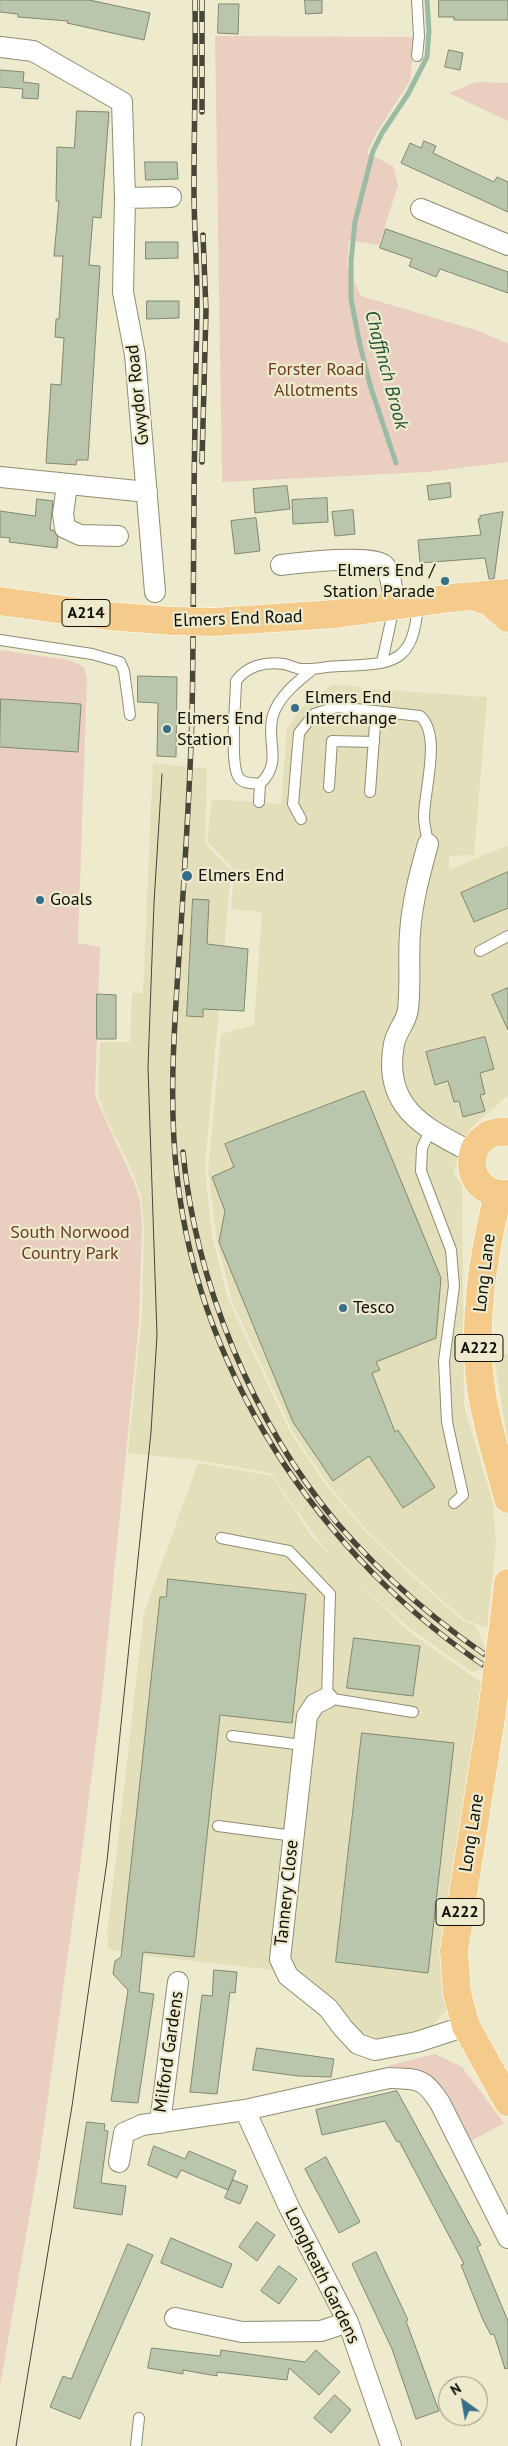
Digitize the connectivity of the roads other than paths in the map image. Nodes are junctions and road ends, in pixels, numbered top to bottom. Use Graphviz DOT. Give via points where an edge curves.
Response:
graph roads {
  1 [pos="417,0"];
  2 [pos="0,47"];
  3 [pos="416,56"];
  4 [pos="171,197"];
  5 [pos="125,198"];
  6 [pos="422,208"];
  7 [pos="508,245"];
  8 [pos="0,477"];
  9 [pos="67,485"];
  10 [pos="147,492"];
  11 [pos="118,536"];
  12 [pos="281,565"];
  13 [pos="508,587"];
  14 [pos="155,592"];
  15 [pos="508,593"];
  16 [pos="476,596"];
  17 [pos="0,601"];
  18 [pos="407,604"];
  19 [pos="508,618"];
  20 [pos="0,640"];
  21 [pos="382,662"];
  22 [pos="314,669"];
  23 [pos="376,710"];
  24 [pos="130,714"];
  25 [pos="374,742"];
  26 [pos="260,784"];
  27 [pos="329,787"];
  28 [pos="370,792"];
  29 [pos="259,802"];
  30 [pos="301,818"];
  31 [pos="428,844"];
  32 [pos="508,936"];
  33 [pos="480,951"];
  34 [pos="430,1131"];
  35 [pos="508,1132"];
  36 [pos="473,1152"];
  37 [pos="503,1194"];
  38 [pos="508,1499"];
  39 [pos="454,1503"];
  40 [pos="222,1538"];
  41 [pos="508,1583"];
  42 [pos="327,1698"];
  43 [pos="412,1712"];
  44 [pos="232,1736"];
  45 [pos="303,1745"];
  46 [pos="218,1826"];
  47 [pos="294,1836"];
  48 [pos="178,1982"];
  49 [pos="466,2026"];
  50 [pos="507,2099"];
  51 [pos="245,2110"];
  52 [pos="160,2123"];
  53 [pos="119,2162"];
  54 [pos="508,2238"];
  55 [pos="175,2318"];
  56 [pos="348,2322"];
  57 [pos="139,2418"];
  58 [pos="136,2446"];
  59 [pos="391,2446"];
  1 -- 3 [label="lane" via="419,36"];
  2 -- 5 [label="street, Gwydor Road" via="33,51 122,102"];
  4 -- 5 [label="street"];
  5 -- 10 [label="street, Gwydor Road" via="123,292 135,355"];
  6 -- 7 [label="street"];
  8 -- 9 [label="street"];
  9 -- 10 [label="street"];
  9 -- 11 [label="street" via="63,514 65,528 80,535"];
  10 -- 14 [label="street, Gwydor Road"];
  12 -- 18 [label="street" via="375,560 383,564"];
  13 -- 16 [label="main road"];
  15 -- 16 [label="main road, Elmers End Road / A214"];
  16 -- 18 [label="main road, Elmers End Road / A214"];
  16 -- 19 [label="main road" via="490,602"];
  17 -- 18 [label="main road, Elmers End Road / A214, bridge" via="108,616 214,622 326,615"];
  18 -- 21 [label="lane"];
  18 -- 21 [label="lane" via="416,629 409,646 399,658"];
  20 -- 24 [label="lane" via="92,654 120,662"];
  21 -- 22 [label="lane"];
  22 -- 26 [label="lane" via="279,703 272,716 274,762 269,776"];
  22 -- 26 [label="lane" via="284,664 256,665 244,671 236,681 233,756 237,776 244,782"];
  23 -- 25 [label="lane"];
  23 -- 30 [label="lane" via="337,707 314,714 306,722 299,733 293,804"];
  23 -- 31 [label="lane" via="420,716 430,730 424,817"];
  25 -- 27 [label="lane" via="332,741"];
  25 -- 28 [label="lane"];
  26 -- 29 [label="lane"];
  31 -- 34 [label="street" via="413,902 408,1011 394,1042 391,1070 401,1100 415,1119"];
  32 -- 33 [label="lane"];
  34 -- 36 [label="street"];
  34 -- 39 [label="lane" via="422,1148 421,1171 451,1250 454,1286 444,1361 448,1422 463,1495"];
  35 -- 36 [label="main road" via="491,1133 478,1143"];
  36 -- 37 [label="main road" via="472,1171 477,1181 487,1191"];
  37 -- 38 [label="main road, Long Lane / A222" via="485,1250 478,1334 481,1388"];
  40 -- 42 [label="lane" via="289,1551 330,1594"];
  41 -- 49 [label="main road, Long Lane / A222, bridge" via="492,1711 454,1951 457,1993"];
  42 -- 43 [label="lane"];
  42 -- 45 [label="street, Tannery Close" via="315,1704 307,1716"];
  44 -- 45 [label="lane"];
  45 -- 47 [label="street, Tannery Close"];
  46 -- 47 [label="lane"];
  47 -- 49 [label="street, Tannery Close" via="280,1959 288,1976 328,2008 358,2044 375,2050 417,2042"];
  48 -- 52 [label="street, Milford Gardens"];
  49 -- 50 [label="main road, Long Lane / A222"];
  51 -- 52 [label="street"];
  51 -- 54 [label="street" via="389,2078 411,2078 428,2085"];
  51 -- 56 [label="street, Longheath Gardens" via="289,2207"];
  52 -- 53 [label="street" via="142,2125 124,2133"];
  55 -- 56 [label="street" via="242,2332 321,2331"];
  56 -- 59 [label="street, Longheath Gardens"];
  57 -- 58 [label="lane"];
}
